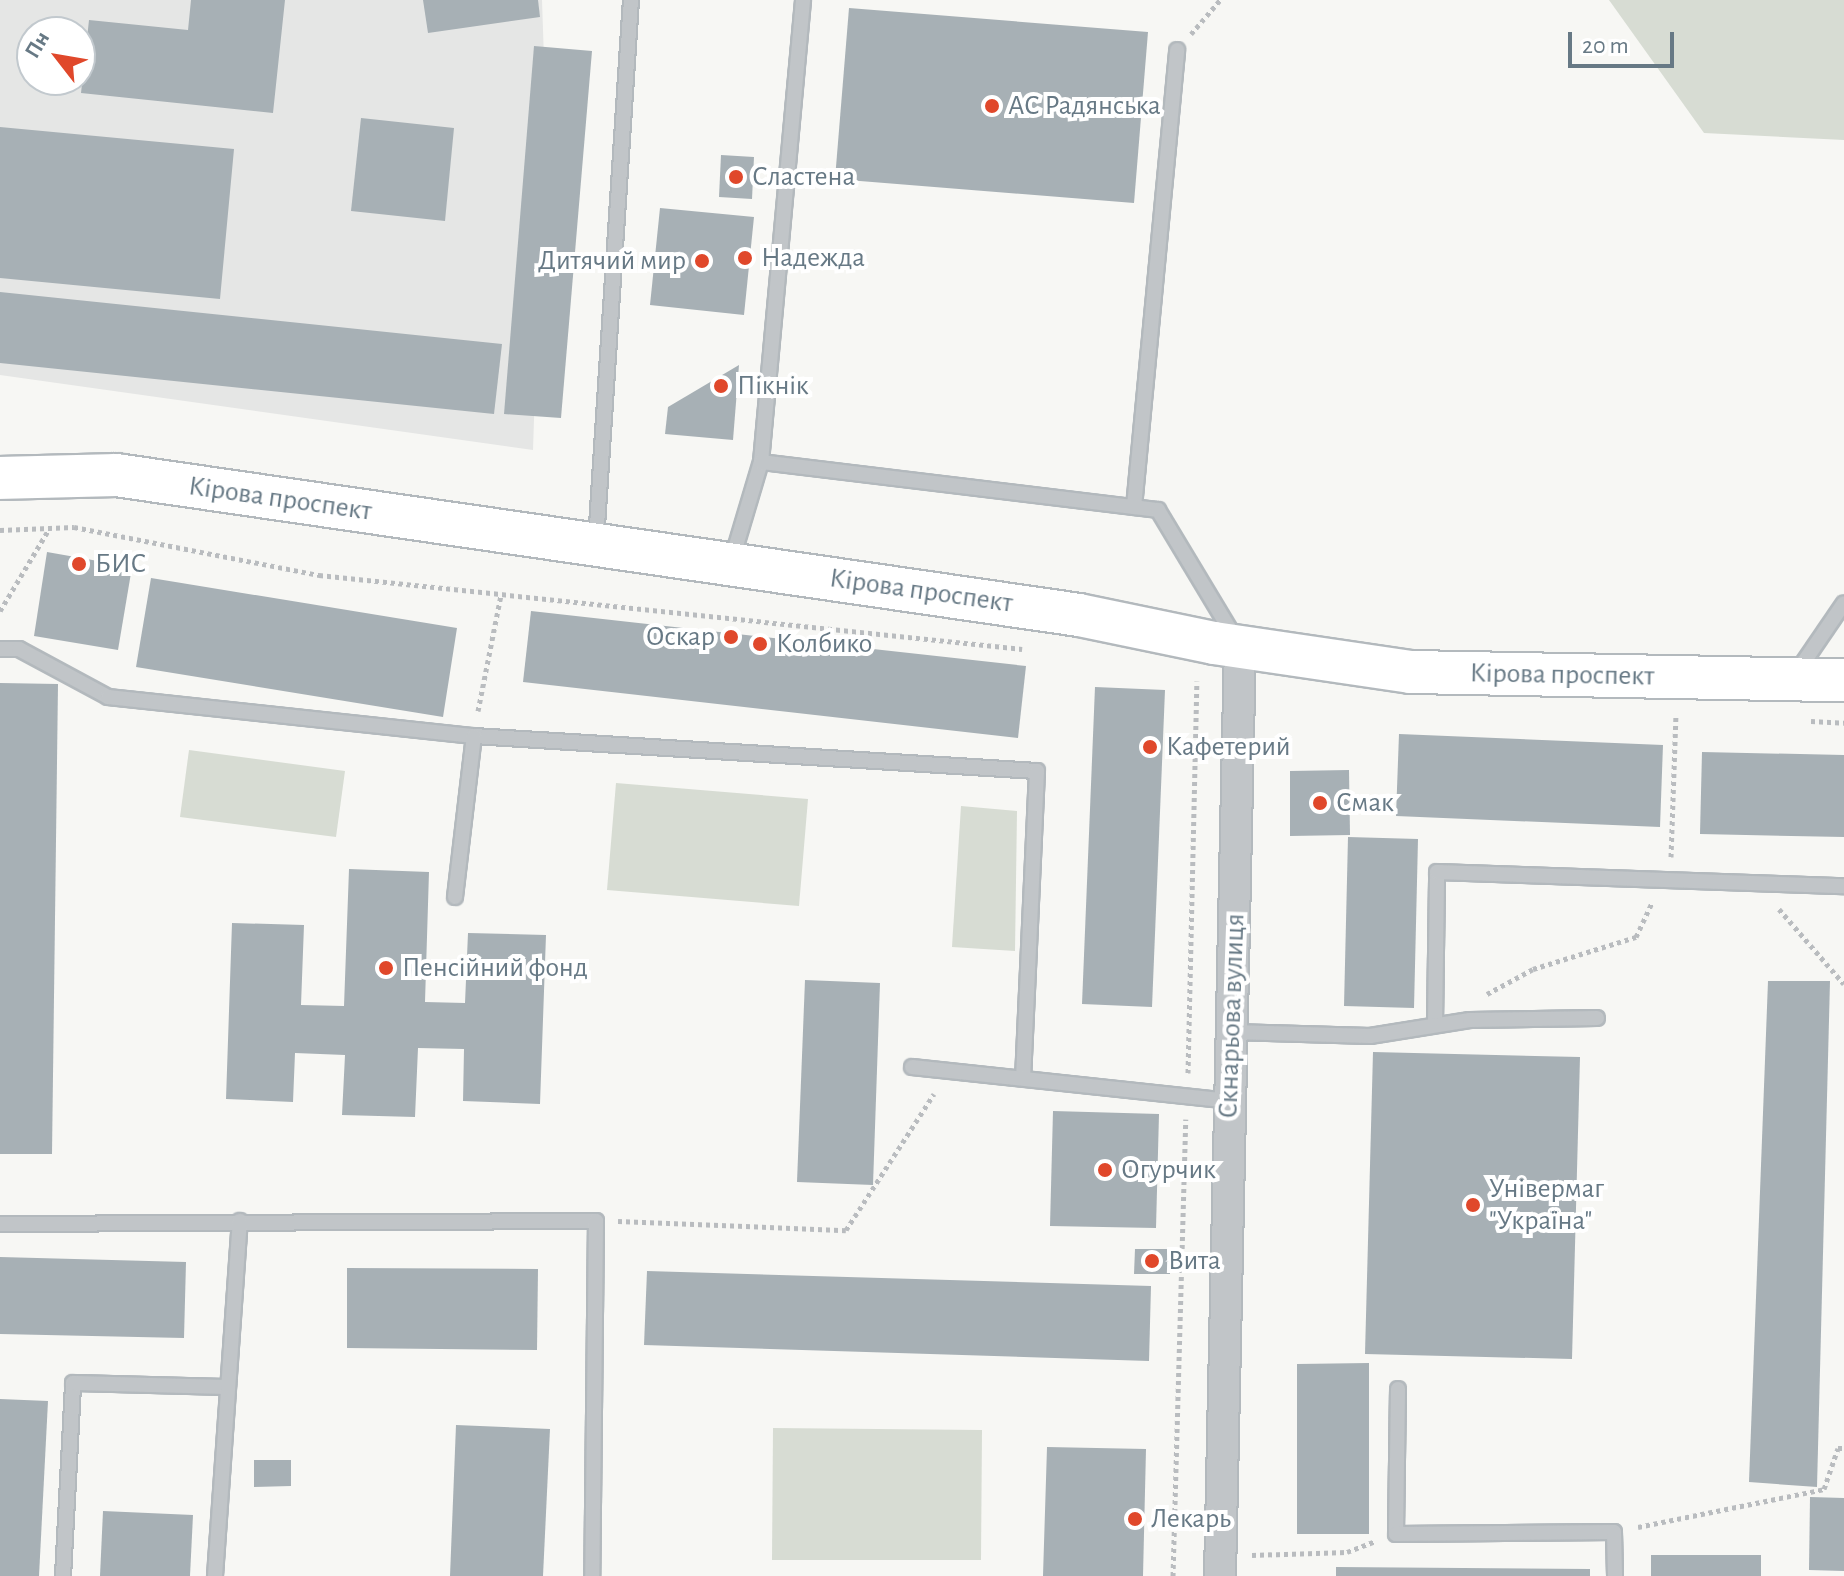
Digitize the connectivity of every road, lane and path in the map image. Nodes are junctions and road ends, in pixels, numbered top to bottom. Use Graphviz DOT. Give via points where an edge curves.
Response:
graph roads {
  1 [pos="631,0"];
  2 [pos="803,0"];
  3 [pos="1220,0"];
  4 [pos="1177,50"];
  5 [pos="761,462"];
  6 [pos="0,478"];
  7 [pos="1134,507"];
  8 [pos="50,528"];
  9 [pos="0,530"];
  10 [pos="596,545"];
  11 [pos="731,563"];
  12 [pos="501,595"];
  13 [pos="1844,603"];
  14 [pos="0,611"];
  15 [pos="1240,647"];
  16 [pos="0,649"];
  17 [pos="1036,651"];
  18 [pos="1185,678"];
  19 [pos="1793,679"];
  20 [pos="1844,680"];
  21 [pos="1676,714"];
  22 [pos="474,736"];
  23 [pos="1663,880"];
  24 [pos="1756,883"];
  25 [pos="1844,886"];
  26 [pos="455,897"];
  27 [pos="1844,984"];
  28 [pos="1597,1018"];
  29 [pos="1435,1024"];
  30 [pos="1233,1032"];
  31 [pos="912,1067"];
  32 [pos="950,1069"];
  33 [pos="1023,1077"];
  34 [pos="1187,1098"];
  35 [pos="1229,1101"];
  36 [pos="240,1221"];
  37 [pos="596,1221"];
  38 [pos="0,1224"];
  39 [pos="228,1387"];
  40 [pos="1398,1389"];
  41 [pos="1844,1448"];
  42 [pos="1614,1532"];
  43 [pos="1396,1534"];
  44 [pos="1220,1566"];
  45 [pos="63,1576"];
  46 [pos="215,1576"];
  47 [pos="592,1576"];
  48 [pos="1173,1576"];
  49 [pos="1615,1576"];
  1 -- 10 [label="lane"];
  2 -- 5 [label="lane"];
  3 -- 4 [label="path"];
  4 -- 7 [label="lane"];
  5 -- 7 [label="lane"];
  5 -- 11 [label="lane"];
  6 -- 10 [label="street, Кірова проспект" via="116,475"];
  7 -- 15 [label="lane" via="1158,510"];
  8 -- 9 [label="path"];
  8 -- 12 [label="path" via="74,527 319,575"];
  8 -- 14 [label="path"];
  10 -- 11 [label="street, Кірова проспект"];
  11 -- 15 [label="street, Кірова проспект" via="1079,615"];
  12 -- 17 [label="path"];
  12 -- 22 [label="path"];
  13 -- 19 [label="lane"];
  15 -- 19 [label="street, Кірова проспект" via="1411,672"];
  15 -- 30 [label="street, Скнарьова вулиця"];
  16 -- 22 [label="lane" via="19,649 108,697"];
  18 -- 34 [label="path" via="1199,681"];
  19 -- 20 [label="street, Кірова проспект"];
  21 -- 23 [label="path" via="1674,850"];
  22 -- 26 [label="lane"];
  22 -- 33 [label="lane" via="1037,771"];
  23 -- 24 [label="lane"];
  23 -- 29 [label="path" via="1636,937 1533,969"];
  23 -- 29 [label="lane" via="1437,872"];
  24 -- 25 [label="lane"];
  24 -- 27 [label="path"];
  28 -- 29 [label="lane" via="1522,1016"];
  29 -- 30 [label="lane" via="1370,1036"];
  30 -- 35 [label="street, Скнарьова вулиця"];
  31 -- 32 [label="lane"];
  32 -- 33 [label="lane"];
  32 -- 37 [label="path" via="846,1230"];
  33 -- 34 [label="lane"];
  34 -- 35 [label="lane"];
  34 -- 48 [label="path"];
  35 -- 44 [label="street, Скнарьова вулиця"];
  36 -- 37 [label="lane"];
  36 -- 38 [label="lane"];
  36 -- 39 [label="lane"];
  37 -- 47 [label="lane"];
  39 -- 45 [label="lane" via="73,1383"];
  39 -- 46 [label="lane"];
  40 -- 43 [label="lane"];
  41 -- 42 [label="path" via="1838,1448 1824,1489"];
  42 -- 43 [label="lane"];
  42 -- 49 [label="lane"];
  43 -- 44 [label="path" via="1347,1552"];
}
